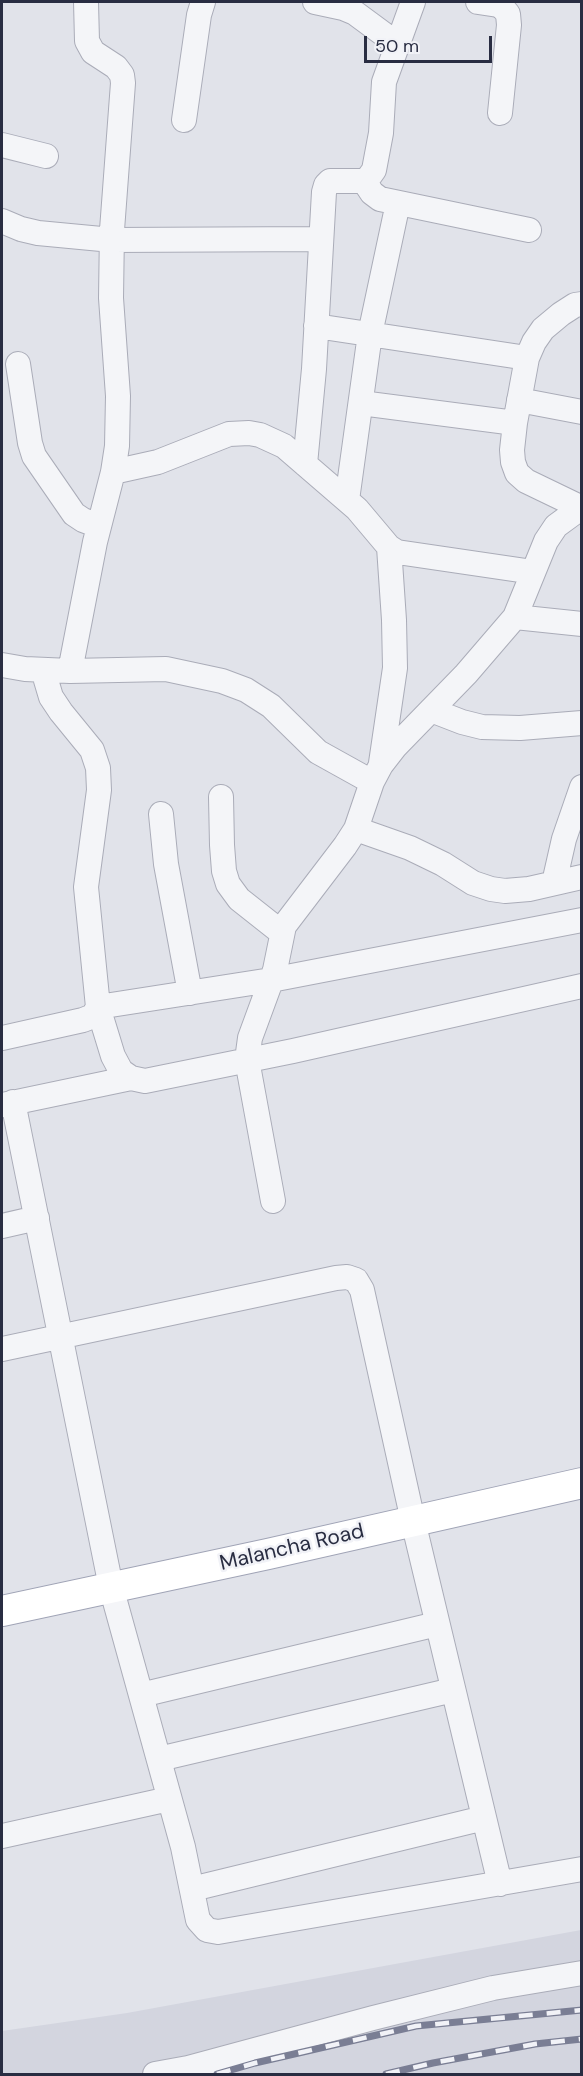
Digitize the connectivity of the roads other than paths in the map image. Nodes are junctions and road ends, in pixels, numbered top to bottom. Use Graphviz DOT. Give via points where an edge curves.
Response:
graph roads {
  1 [pos="86,2"];
  2 [pos="203,2"];
  3 [pos="315,2"];
  4 [pos="413,2"];
  5 [pos="478,2"];
  6 [pos="397,44"];
  7 [pos="500,113"];
  8 [pos="184,120"];
  9 [pos="2,145"];
  10 [pos="46,156"];
  11 [pos="364,181"];
  12 [pos="398,203"];
  13 [pos="2,221"];
  14 [pos="529,230"];
  15 [pos="321,239"];
  16 [pos="112,240"];
  17 [pos="582,304"];
  18 [pos="316,326"];
  19 [pos="370,334"];
  20 [pos="527,358"];
  21 [pos="18,364"];
  22 [pos="519,400"];
  23 [pos="361,403"];
  24 [pos="582,411"];
  25 [pos="515,423"];
  26 [pos="305,464"];
  27 [pos="113,472"];
  28 [pos="347,500"];
  29 [pos="581,507"];
  30 [pos="99,526"];
  31 [pos="389,547"];
  32 [pos="533,572"];
  33 [pos="515,616"];
  34 [pos="582,624"];
  35 [pos="2,665"];
  36 [pos="43,670"];
  37 [pos="70,671"];
  38 [pos="431,710"];
  39 [pos="582,723"];
  40 [pos="376,773"];
  41 [pos="582,787"];
  42 [pos="221,797"];
  43 [pos="161,814"];
  44 [pos="356,829"];
  45 [pos="582,878"];
  46 [pos="554,883"];
  47 [pos="582,920"];
  48 [pos="282,933"];
  49 [pos="271,980"];
  50 [pos="582,987"];
  51 [pos="190,993"];
  52 [pos="98,1007"];
  53 [pos="2,1038"];
  54 [pos="246,1060"];
  55 [pos="130,1078"];
  56 [pos="7,1104"];
  57 [pos="273,1201"];
  58 [pos="37,1218"];
  59 [pos="2,1226"];
  60 [pos="61,1337"];
  61 [pos="2,1349"];
  62 [pos="582,1483"];
  63 [pos="413,1521"];
  64 [pos="111,1587"];
  65 [pos="2,1611"];
  66 [pos="437,1624"];
  67 [pos="453,1690"];
  68 [pos="141,1695"];
  69 [pos="159,1759"];
  70 [pos="170,1799"];
  71 [pos="484,1818"];
  72 [pos="2,1836"];
  73 [pos="582,1869"];
  74 [pos="500,1884"];
  75 [pos="192,1889"];
  76 [pos="582,1972"];
  77 [pos="155,2074"];
  1 -- 16 [label="street" via="87,41 93,52 122,75"];
  2 -- 8 [label="street"];
  3 -- 6 [label="street" via="355,13"];
  4 -- 6 [label="street"];
  5 -- 7 [label="street" via="498,5 508,14"];
  6 -- 11 [label="street" via="384,82 375,164"];
  9 -- 10 [label="street"];
  11 -- 12 [label="street" via="372,194"];
  11 -- 15 [label="street" via="336,180 326,185"];
  12 -- 14 [label="street"];
  12 -- 19 [label="street"];
  13 -- 16 [label="street" via="38,233"];
  15 -- 16 [label="street"];
  15 -- 18 [label="street"];
  16 -- 27 [label="street" via="111,298 118,396"];
  17 -- 20 [label="street" via="543,329"];
  18 -- 19 [label="street"];
  18 -- 26 [label="street"];
  19 -- 20 [label="street"];
  19 -- 23 [label="street"];
  20 -- 22 [label="street"];
  21 -- 30 [label="street" via="34,456 74,513"];
  22 -- 24 [label="street"];
  22 -- 25 [label="street"];
  23 -- 25 [label="street"];
  23 -- 28 [label="street"];
  25 -- 29 [label="street" via="512,450 517,473"];
  26 -- 27 [label="street" via="273,440 239,433 158,462"];
  26 -- 28 [label="street"];
  27 -- 30 [label="street"];
  28 -- 31 [label="street"];
  29 -- 32 [label="street" via="556,526"];
  30 -- 37 [label="street"];
  31 -- 32 [label="street" via="410,555"];
  31 -- 40 [label="street" via="395,668"];
  32 -- 33 [label="street"];
  33 -- 34 [label="street"];
  33 -- 38 [label="street"];
  35 -- 36 [label="street"];
  36 -- 37 [label="street"];
  36 -- 52 [label="street" via="51,697 92,750 98,768 99,790 86,887"];
  37 -- 40 [label="street" via="166,669 222,681 271,706 318,752 337,764"];
  38 -- 39 [label="street" via="482,727"];
  38 -- 40 [label="street"];
  40 -- 44 [label="street"];
  41 -- 46 [label="street"];
  42 -- 48 [label="street" via="224,872 228,884 239,899"];
  43 -- 51 [label="street" via="166,864"];
  44 -- 46 [label="street" via="410,848 491,889 505,891"];
  44 -- 48 [label="street"];
  45 -- 46 [label="street"];
  47 -- 49 [label="street"];
  48 -- 49 [label="street"];
  49 -- 51 [label="street"];
  49 -- 54 [label="street"];
  50 -- 54 [label="street"];
  51 -- 52 [label="street"];
  52 -- 53 [label="street" via="93,1016 83,1020"];
  52 -- 55 [label="street" via="113,1056"];
  54 -- 55 [label="street" via="145,1081"];
  54 -- 57 [label="street"];
  55 -- 56 [label="street"];
  56 -- 58 [label="street"];
  58 -- 59 [label="street"];
  58 -- 60 [label="street"];
  60 -- 61 [label="street"];
  60 -- 63 [label="street" via="336,1278 347,1276 356,1280 362,1290"];
  60 -- 64 [label="street"];
  62 -- 63 [label="main road, Malancha Road"];
  63 -- 64 [label="main road, Malancha Road"];
  63 -- 66 [label="street"];
  64 -- 65 [label="main road, Malancha Road"];
  64 -- 68 [label="street"];
  66 -- 67 [label="street"];
  66 -- 68 [label="street"];
  67 -- 69 [label="street"];
  67 -- 71 [label="street"];
  68 -- 69 [label="street"];
  69 -- 70 [label="street"];
  70 -- 72 [label="street"];
  70 -- 75 [label="street"];
  71 -- 74 [label="street"];
  71 -- 75 [label="street"];
  73 -- 74 [label="street"];
  74 -- 75 [label="street" via="218,1932 207,1930 198,1920"];
  76 -- 77 [label="street" via="492,1988"];
}
